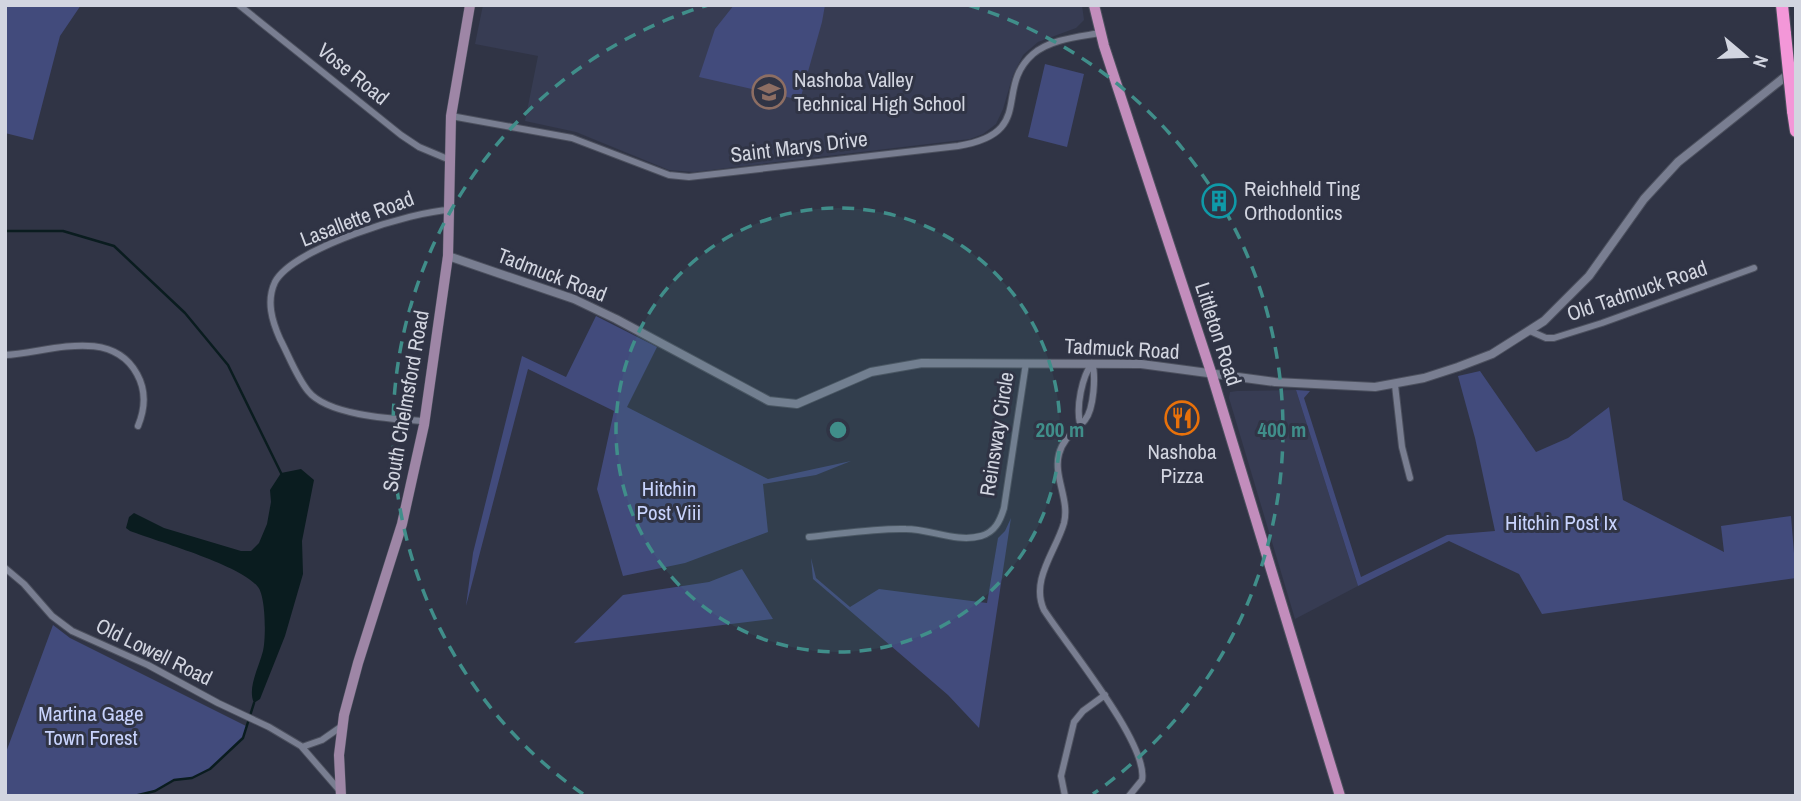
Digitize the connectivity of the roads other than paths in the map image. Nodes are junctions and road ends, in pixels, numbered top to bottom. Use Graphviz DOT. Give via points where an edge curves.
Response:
graph roads {
  1 [pos="239,5"];
  2 [pos="470,5"];
  3 [pos="1094,5"];
  4 [pos="1782,5"];
  5 [pos="1100,33"];
  6 [pos="1796,68"];
  7 [pos="451,116"];
  8 [pos="1796,131"];
  9 [pos="450,160"];
  10 [pos="450,210"];
  11 [pos="447,256"];
  12 [pos="1754,268"];
  13 [pos="1530,331"];
  14 [pos="5,355"];
  15 [pos="1026,363"];
  16 [pos="1092,363"];
  17 [pos="1211,372"];
  18 [pos="1395,385"];
  19 [pos="424,421"];
  20 [pos="138,426"];
  21 [pos="1410,478"];
  22 [pos="809,537"];
  23 [pos="5,568"];
  24 [pos="1105,695"];
  25 [pos="342,726"];
  26 [pos="302,747"];
  27 [pos="340,793"];
  28 [pos="1065,796"];
  29 [pos="1129,796"];
  30 [pos="1340,796"];
  1 -- 9 [label="street, Vose Road" via="401,135"];
  2 -- 7 [label="main road, South Chelmsford Road"];
  3 -- 5 [label="main road, Littleton Road"];
  4 -- 8 [label="highway, bridge"];
  5 -- 7 [label="street, Saint Marys Drive" via="1062,40 1034,53 1021,68 1004,125 992,137 958,146 689,177 668,175 572,138"];
  5 -- 17 [label="main road, Littleton Road"];
  6 -- 13 [label="street, Tadmuck Road" via="1678,162 1644,199 1589,276"];
  7 -- 9 [label="main road, South Chelmsford Road"];
  9 -- 10 [label="main road, South Chelmsford Road"];
  10 -- 11 [label="main road, South Chelmsford Road"];
  10 -- 19 [label="street, Lasallette Road" via="412,215 344,238 284,270 271,295 277,332 316,399 338,410"];
  11 -- 15 [label="street, Tadmuck Road" via="574,299 769,401 784,404 797,404 871,372 905,365"];
  11 -- 19 [label="main road, South Chelmsford Road"];
  12 -- 13 [label="street, Old Tadmuck Road" via="1554,338"];
  13 -- 18 [label="street, Tadmuck Road" via="1492,354"];
  14 -- 20 [label="street" via="87,345 120,354 141,382 145,404"];
  15 -- 16 [label="street, Tadmuck Road"];
  15 -- 22 [label="street, Reinsway Circle" via="1004,508 993,530 967,538 909,528"];
  16 -- 17 [label="street, Tadmuck Road"];
  16 -- 24 [label="street" via="1096,374 1090,411 1059,453 1065,520 1043,573 1040,594 1047,614"];
  17 -- 18 [label="street, Tadmuck Road" via="1298,384"];
  17 -- 30 [label="main road, Littleton Road"];
  18 -- 21 [label="street"];
  19 -- 25 [label="main road, South Chelmsford Road" via="402,524"];
  23 -- 26 [label="street, Old Lowell Road" via="72,631 148,665"];
  24 -- 28 [label="street" via="1074,722 1061,776"];
  24 -- 29 [label="street" via="1142,767 1142,780"];
  25 -- 26 [label="street"];
  25 -- 27 [label="main road, South Chelmsford Road"];
  26 -- 27 [label="street, Old Lowell Road"];
}
